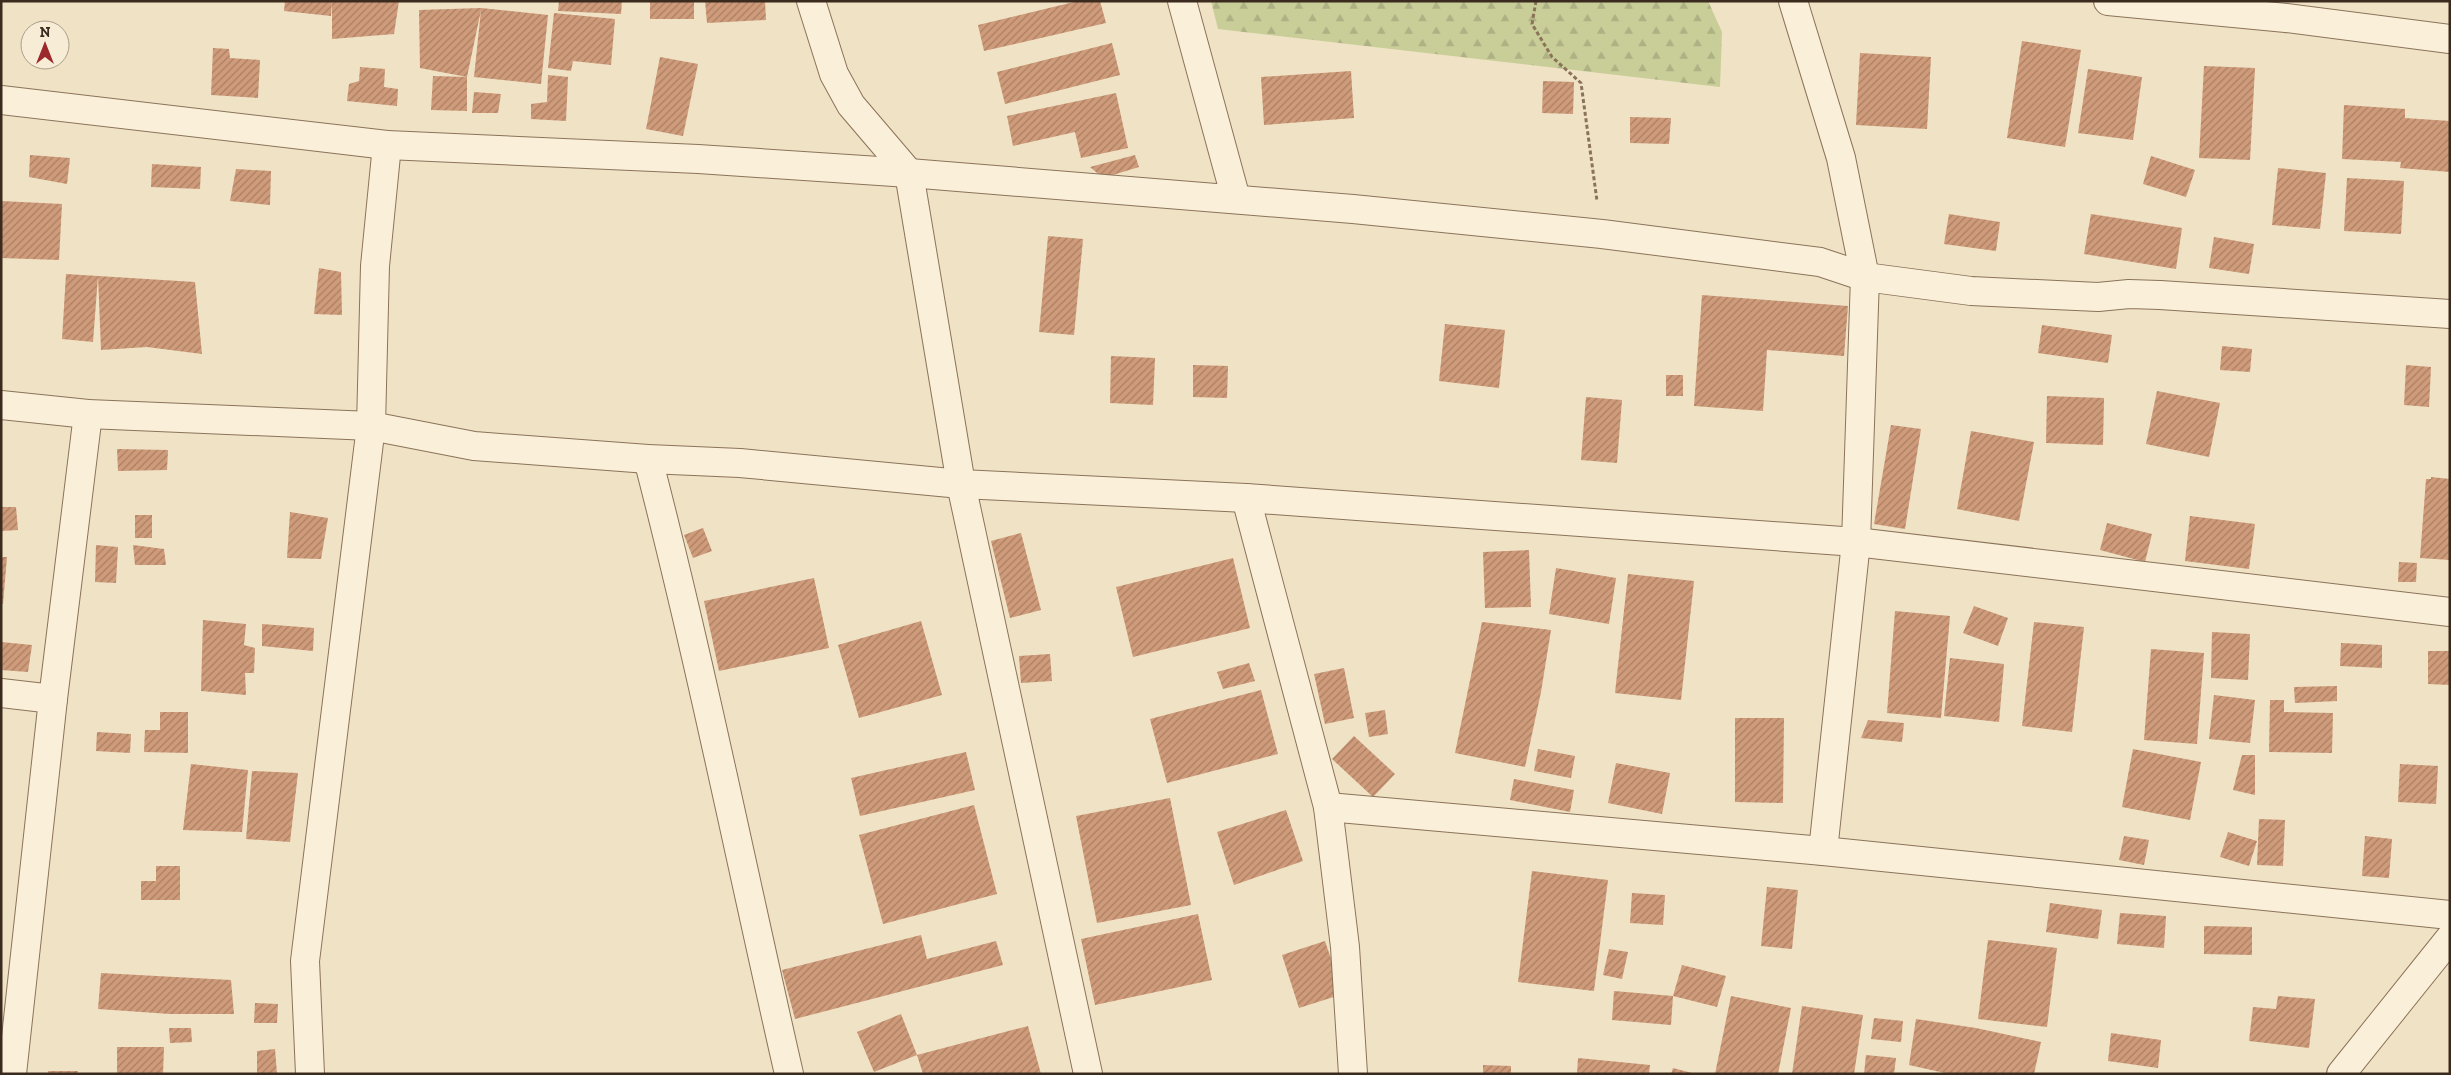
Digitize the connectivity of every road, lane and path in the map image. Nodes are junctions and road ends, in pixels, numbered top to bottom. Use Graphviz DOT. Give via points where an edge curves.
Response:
graph roads {
  1 [pos="811,1"];
  2 [pos="1182,1"];
  3 [pos="1536,1"];
  4 [pos="1793,1"];
  5 [pos="2108,1"];
  6 [pos="2287,10"];
  7 [pos="2450,39"];
  8 [pos="1,100"];
  9 [pos="387,145"];
  10 [pos="909,173"];
  11 [pos="1236,199"];
  12 [pos="1602,234"];
  13 [pos="1866,277"];
  14 [pos="2450,314"];
  15 [pos="1,406"];
  16 [pos="88,414"];
  17 [pos="371,426"];
  18 [pos="648,459"];
  19 [pos="960,484"];
  20 [pos="1246,498"];
  21 [pos="1856,542"];
  22 [pos="2450,612"];
  23 [pos="1,693"];
  24 [pos="53,699"];
  25 [pos="1328,807"];
  26 [pos="1823,851"];
  27 [pos="2450,915"];
  28 [pos="2450,938"];
  29 [pos="12,1074"];
  30 [pos="310,1074"];
  31 [pos="789,1074"];
  32 [pos="1088,1074"];
  33 [pos="1353,1074"];
  34 [pos="2341,1074"];
  1 -- 10 [label="street" via="834,74 851,105"];
  2 -- 11 [label="street"];
  3 -- 12 [label="path" via="1532,24 1552,57 1581,83"];
  4 -- 13 [label="street" via="1841,158"];
  5 -- 6 [label="street"];
  6 -- 7 [label="street"];
  8 -- 9 [label="street"];
  9 -- 10 [label="street" via="698,159"];
  9 -- 17 [label="street" via="375,266"];
  10 -- 11 [label="street"];
  10 -- 19 [label="street"];
  11 -- 12 [label="street"];
  12 -- 13 [label="street" via="1820,262"];
  13 -- 14 [label="street" via="1971,291 2098,297 2152,294"];
  13 -- 21 [label="street"];
  15 -- 16 [label="street"];
  16 -- 17 [label="street"];
  16 -- 24 [label="street"];
  17 -- 18 [label="street" via="474,446"];
  17 -- 30 [label="street" via="305,961"];
  18 -- 19 [label="street" via="740,463"];
  18 -- 31 [label="street" via="682,590"];
  19 -- 20 [label="street"];
  19 -- 32 [label="street"];
  20 -- 21 [label="street"];
  20 -- 25 [label="street"];
  21 -- 22 [label="street"];
  21 -- 26 [label="street"];
  23 -- 24 [label="street"];
  24 -- 29 [label="street"];
  25 -- 26 [label="street"];
  25 -- 33 [label="street" via="1345,947"];
  26 -- 27 [label="street"];
  28 -- 34 [label="street"];
}
